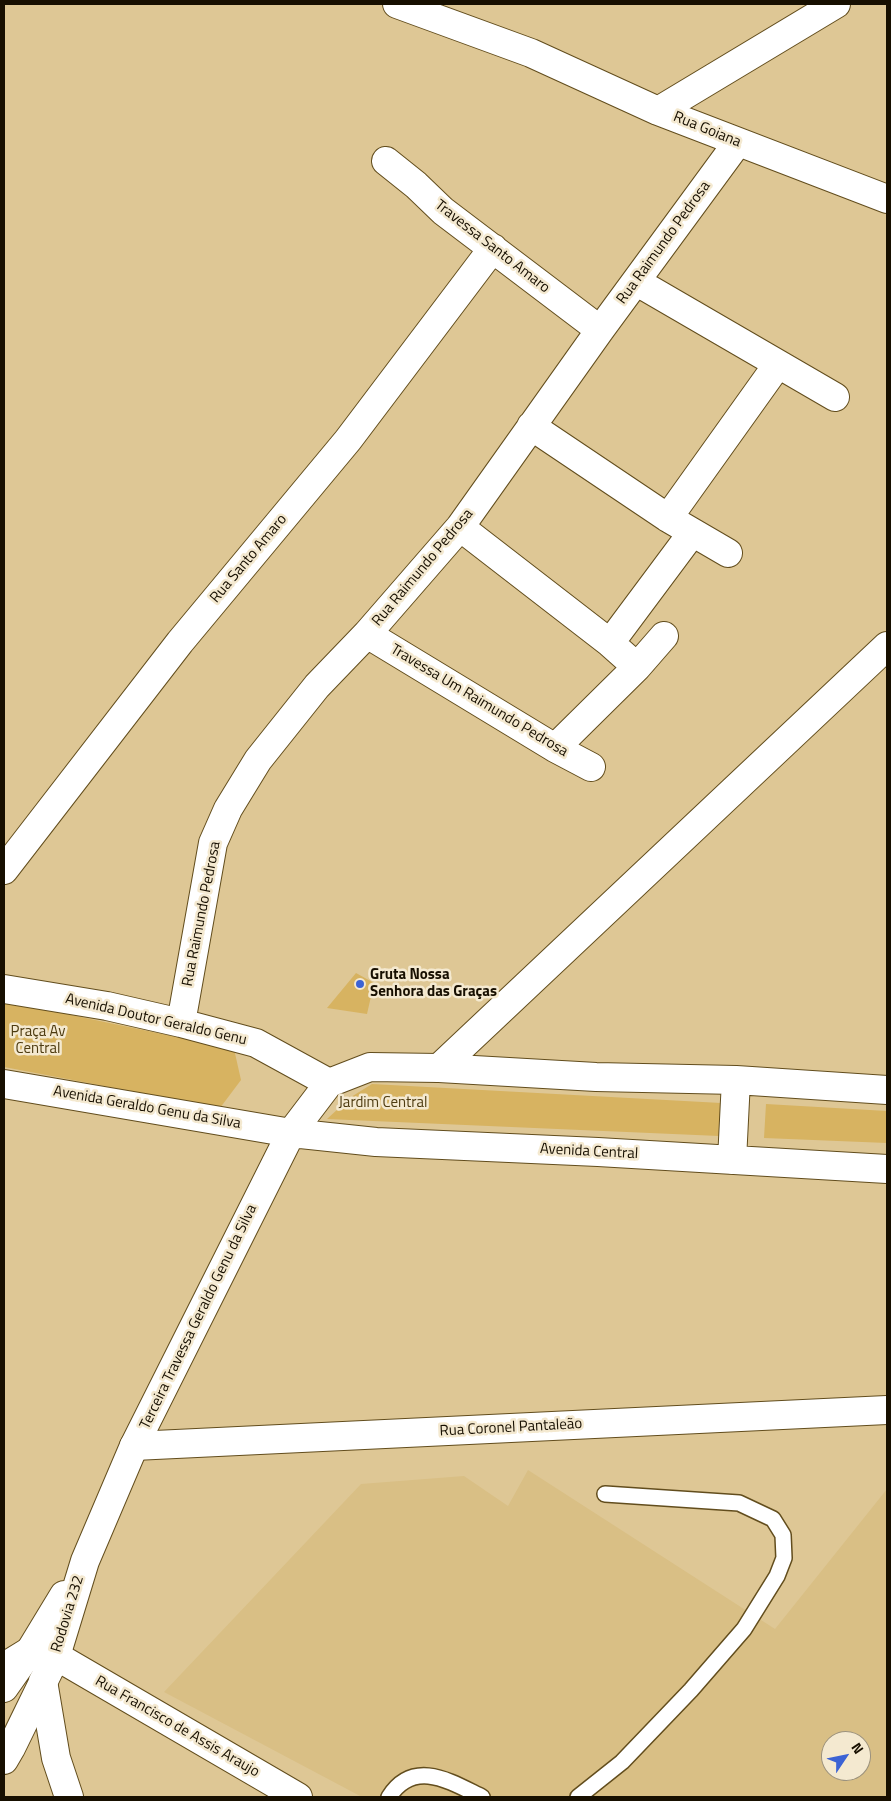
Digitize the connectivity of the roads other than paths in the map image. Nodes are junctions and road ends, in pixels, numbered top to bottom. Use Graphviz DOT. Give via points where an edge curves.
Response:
graph roads {
  1 [pos="397,4"];
  2 [pos="836,4"];
  3 [pos="658,111"];
  4 [pos="738,142"];
  5 [pos="386,161"];
  6 [pos="887,199"];
  7 [pos="493,248"];
  8 [pos="637,282"];
  9 [pos="600,330"];
  10 [pos="778,364"];
  11 [pos="835,397"];
  12 [pos="531,426"];
  13 [pos="668,518"];
  14 [pos="460,527"];
  15 [pos="692,533"];
  16 [pos="728,553"];
  17 [pos="367,634"];
  18 [pos="664,636"];
  19 [pos="610,643"];
  20 [pos="887,646"];
  21 [pos="638,667"];
  22 [pos="555,748"];
  23 [pos="591,767"];
  24 [pos="4,870"];
  25 [pos="4,989"];
  26 [pos="181,1022"];
  27 [pos="439,1068"];
  28 [pos="736,1080"];
  29 [pos="329,1083"];
  30 [pos="4,1084"];
  31 [pos="887,1090"];
  32 [pos="291,1133"];
  33 [pos="732,1160"];
  34 [pos="887,1169"];
  35 [pos="887,1410"];
  36 [pos="134,1446"];
  37 [pos="605,1494"];
  38 [pos="84,1560"];
  39 [pos="23,1657"];
  40 [pos="43,1681"];
  41 [pos="4,1688"];
  42 [pos="4,1760"];
  43 [pos="69,1797"];
  44 [pos="298,1797"];
  45 [pos="389,1797"];
  46 [pos="482,1797"];
  47 [pos="578,1797"];
  1 -- 3 [label="main road, Rua Goiana" via="531,53"];
  2 -- 3 [label="main road"];
  3 -- 4 [label="main road, Rua Goiana"];
  4 -- 6 [label="main road, Rua Goiana"];
  4 -- 8 [label="main road, Rua Raimundo Pedrosa"];
  5 -- 7 [label="main road, Travessa Santo Amaro" via="443,211"];
  7 -- 9 [label="main road, Travessa Santo Amaro"];
  7 -- 24 [label="main road, Rua Santo Amaro" via="348,440 180,642"];
  8 -- 9 [label="main road, Rua Raimundo Pedrosa"];
  8 -- 10 [label="main road"];
  9 -- 12 [label="main road, Rua Raimundo Pedrosa"];
  10 -- 11 [label="main road"];
  10 -- 13 [label="main road"];
  12 -- 13 [label="main road"];
  12 -- 14 [label="main road, Rua Raimundo Pedrosa"];
  13 -- 15 [label="main road"];
  14 -- 17 [label="main road, Rua Raimundo Pedrosa"];
  14 -- 19 [label="main road"];
  15 -- 16 [label="main road"];
  15 -- 19 [label="main road"];
  17 -- 22 [label="main road, Travessa Um Raimundo Pedrosa"];
  17 -- 26 [label="main road, Rua Raimundo Pedrosa" via="317,686 258,760 228,809 210,858"];
  18 -- 21 [label="main road"];
  19 -- 21 [label="main road"];
  20 -- 27 [label="main road"];
  21 -- 22 [label="main road"];
  22 -- 23 [label="main road, Travessa Um Raimundo Pedrosa"];
  25 -- 26 [label="main road, Avenida Doutor Geraldo Genu"];
  26 -- 29 [label="main road, Avenida Doutor Geraldo Genu" via="256,1043"];
  27 -- 28 [label="main road" via="596,1077"];
  27 -- 29 [label="main road" via="370,1066"];
  28 -- 31 [label="main road"];
  28 -- 33 [label="main road"];
  29 -- 32 [label="main road, Terceira Travessa Geraldo Genu da Silva"];
  30 -- 32 [label="main road, Avenida Geraldo Genu da Silva"];
  32 -- 33 [label="main road, Avenida Central" via="376,1142"];
  32 -- 36 [label="main road, Terceira Travessa Geraldo Genu da Silva"];
  33 -- 34 [label="main road, Avenida Central"];
  35 -- 36 [label="main road, Rua Coronel Pantaleão"];
  36 -- 38 [label="main road, Terceira Travessa Geraldo Genu da Silva"];
  37 -- 47 [label="lane" via="739,1504 773,1519 783,1535 784,1558 777,1576 744,1629 622,1762"];
  38 -- 39 [label="main road, Rodovia 232"];
  39 -- 40 [label="main road, Rodovia 232"];
  39 -- 41 [label="main road"];
  39 -- 44 [label="main road, Rua Francisco de Assis Araujo"];
  40 -- 42 [label="main road, Rodovia 232"];
  40 -- 43 [label="main road" via="56,1758"];
  45 -- 46 [label="lane" via="393,1790 413,1776 435,1776"];
}
